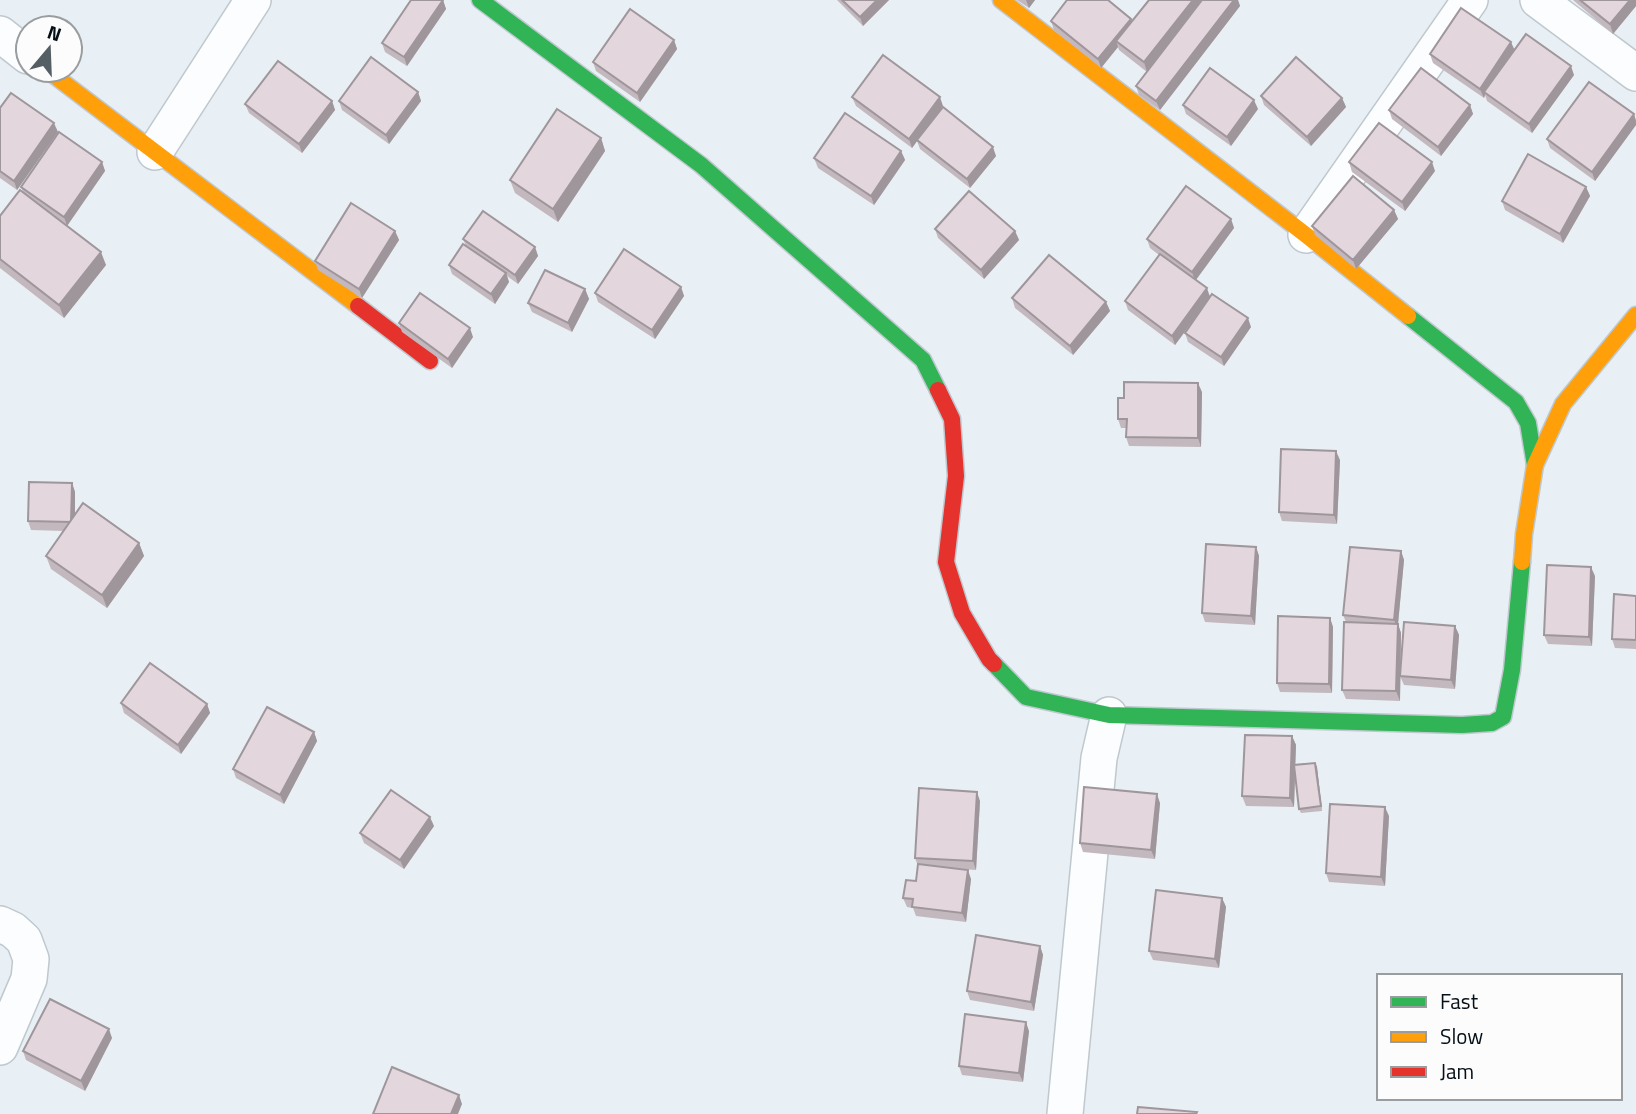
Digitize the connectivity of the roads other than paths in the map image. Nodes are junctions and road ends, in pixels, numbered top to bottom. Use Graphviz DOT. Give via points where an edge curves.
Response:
graph roads {
  1 [pos="253,0"];
  2 [pos="480,0"];
  3 [pos="1001,0"];
  4 [pos="1470,0"];
  5 [pos="1538,0"];
  6 [pos="1636,73"];
  7 [pos="65,84"];
  8 [pos="155,152"];
  9 [pos="1306,235"];
  10 [pos="1636,316"];
  11 [pos="430,361"];
  12 [pos="1535,465"];
  13 [pos="1109,715"];
  14 [pos="0,924"];
  15 [pos="0,1047"];
  16 [pos="1065,1114"];
  1 -- 8 [label="street"];
  2 -- 13 [label="street" via="701,165 923,360 952,419 956,476 946,562 962,613 989,659 1026,697"];
  3 -- 9 [label="street" via="1059,23"];
  4 -- 9 [label="street"];
  5 -- 6 [label="street"];
  7 -- 8 [label="street"];
  8 -- 11 [label="street"];
  9 -- 12 [label="street" via="1516,402 1528,423"];
  10 -- 12 [label="street" via="1563,404"];
  12 -- 13 [label="street" via="1503,717 1492,723 1462,725"];
  13 -- 16 [label="street" via="1099,758"];
  14 -- 15 [label="street" via="24,940 31,959 29,979"];
}
